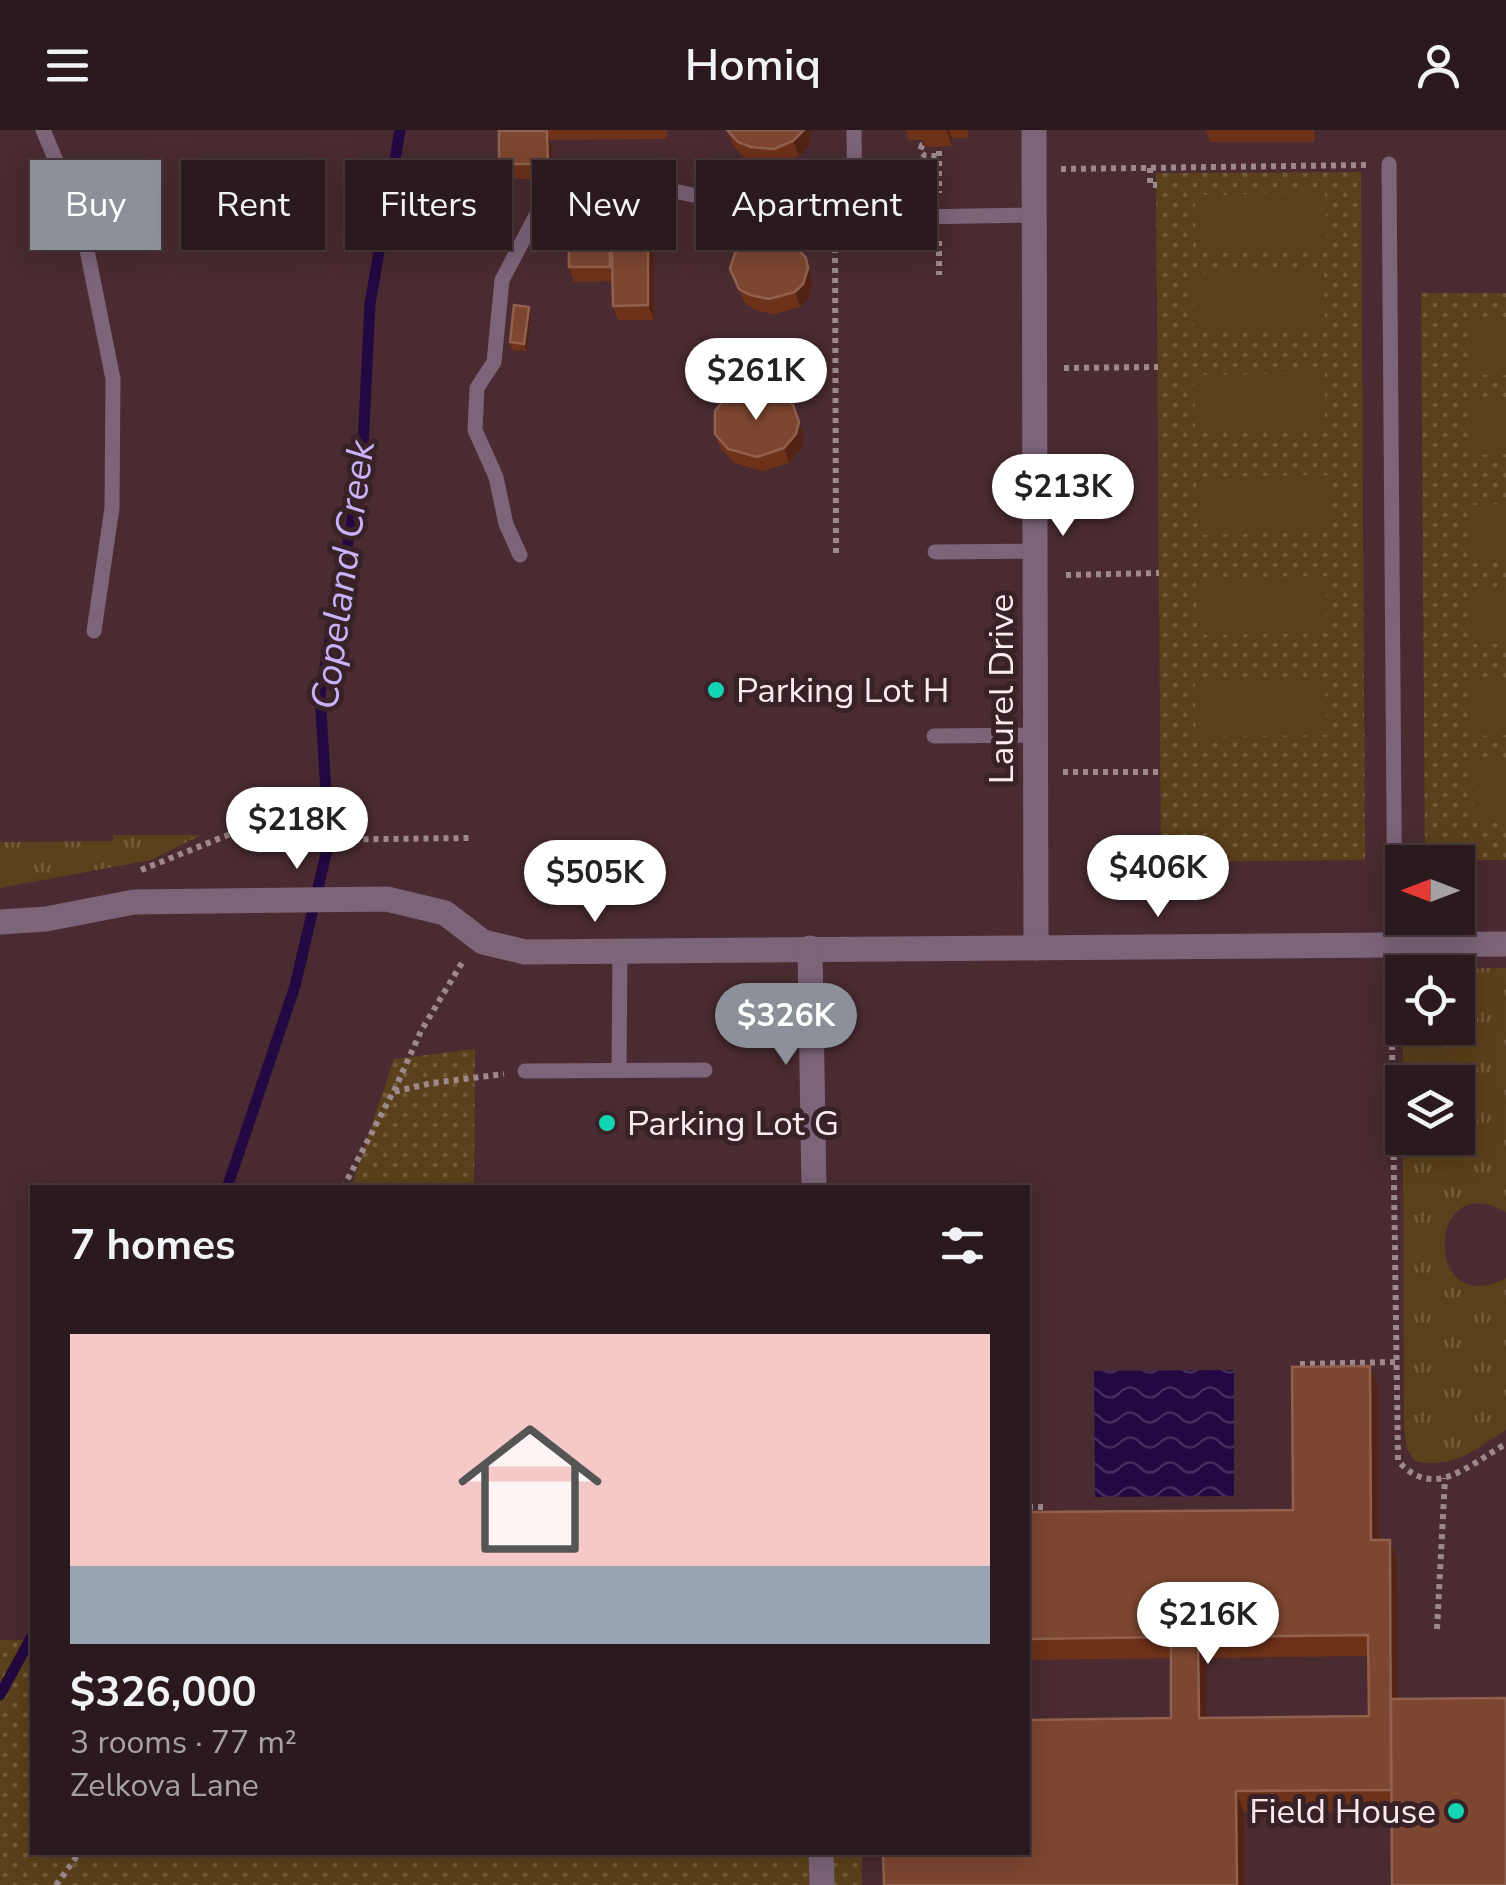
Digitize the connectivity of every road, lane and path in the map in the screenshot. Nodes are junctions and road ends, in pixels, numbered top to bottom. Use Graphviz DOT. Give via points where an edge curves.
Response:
graph roads {
  1 [pos="44,130"];
  2 [pos="854,130"];
  3 [pos="1034,130"];
  4 [pos="939,132"];
  5 [pos="939,143"];
  6 [pos="939,156"];
  7 [pos="854,160"];
  8 [pos="1389,164"];
  9 [pos="1150,168"];
  10 [pos="1059,169"];
  11 [pos="939,181"];
  12 [pos="1157,185"];
  13 [pos="696,196"];
  14 [pos="1034,215"];
  15 [pos="937,217"];
  16 [pos="835,250"];
  17 [pos="1158,367"];
  18 [pos="1060,368"];
  19 [pos="1035,551"];
  20 [pos="836,552"];
  21 [pos="934,552"];
  22 [pos="520,555"];
  23 [pos="1160,573"];
  24 [pos="1062,575"];
  25 [pos="94,632"];
  26 [pos="1036,734"];
  27 [pos="934,736"];
  28 [pos="1063,772"];
  29 [pos="1161,772"];
  30 [pos="233,833"];
  31 [pos="469,838"];
  32 [pos="0,922"];
  33 [pos="1506,944"];
  34 [pos="1396,945"];
  35 [pos="810,948"];
  36 [pos="1036,948"];
  37 [pos="620,952"];
  38 [pos="463,960"];
  39 [pos="1391,1045"];
  40 [pos="619,1070"];
  41 [pos="705,1070"];
  42 [pos="525,1072"];
  43 [pos="393,1092"];
  44 [pos="345,1185"];
  45 [pos="814,1185"];
  46 [pos="1396,1362"];
  47 [pos="1300,1364"];
  48 [pos="1506,1444"];
  49 [pos="1445,1478"];
  50 [pos="1030,1507"];
  51 [pos="1048,1507"];
  52 [pos="1437,1629"];
  53 [pos="78,1855"];
  54 [pos="821,1855"];
  55 [pos="56,1885"];
  56 [pos="822,1885"];
  1 -- 25 [label="lane" via="81,220 114,379 112,508"];
  2 -- 7 [label="lane"];
  3 -- 14 [label="street, Laurel Drive"];
  4 -- 5 [label="path"];
  5 -- 6 [label="path"];
  5 -- 6 [label="path" via="920,151"];
  6 -- 11 [label="path"];
  8 -- 9 [label="path"];
  8 -- 34 [label="lane"];
  9 -- 10 [label="path"];
  9 -- 12 [label="path" via="1150,185"];
  13 -- 22 [label="lane" via="586,172 539,210 502,280 494,362 477,388 476,430"];
  14 -- 15 [label="lane"];
  14 -- 19 [label="street, Laurel Drive"];
  16 -- 20 [label="path"];
  17 -- 18 [label="path"];
  19 -- 21 [label="lane"];
  19 -- 26 [label="street, Laurel Drive"];
  23 -- 24 [label="path"];
  26 -- 27 [label="lane"];
  26 -- 36 [label="street, Laurel Drive"];
  28 -- 29 [label="path"];
  30 -- 31 [label="path" via="303,840"];
  32 -- 37 [label="street" via="134,902 387,899 445,913 483,942 524,952"];
  33 -- 34 [label="street"];
  34 -- 36 [label="street"];
  35 -- 36 [label="street"];
  35 -- 37 [label="street"];
  35 -- 45 [label="street"];
  37 -- 40 [label="lane"];
  38 -- 43 [label="path"];
  39 -- 46 [label="path"];
  40 -- 41 [label="lane"];
  40 -- 42 [label="lane"];
  42 -- 43 [label="path"];
  43 -- 44 [label="path"];
  46 -- 47 [label="path"];
  46 -- 49 [label="path" via="1398,1460 1412,1476"];
  48 -- 49 [label="path"];
  49 -- 52 [label="path"];
  50 -- 51 [label="path"];
  53 -- 55 [label="path"];
  54 -- 56 [label="street"];
}
